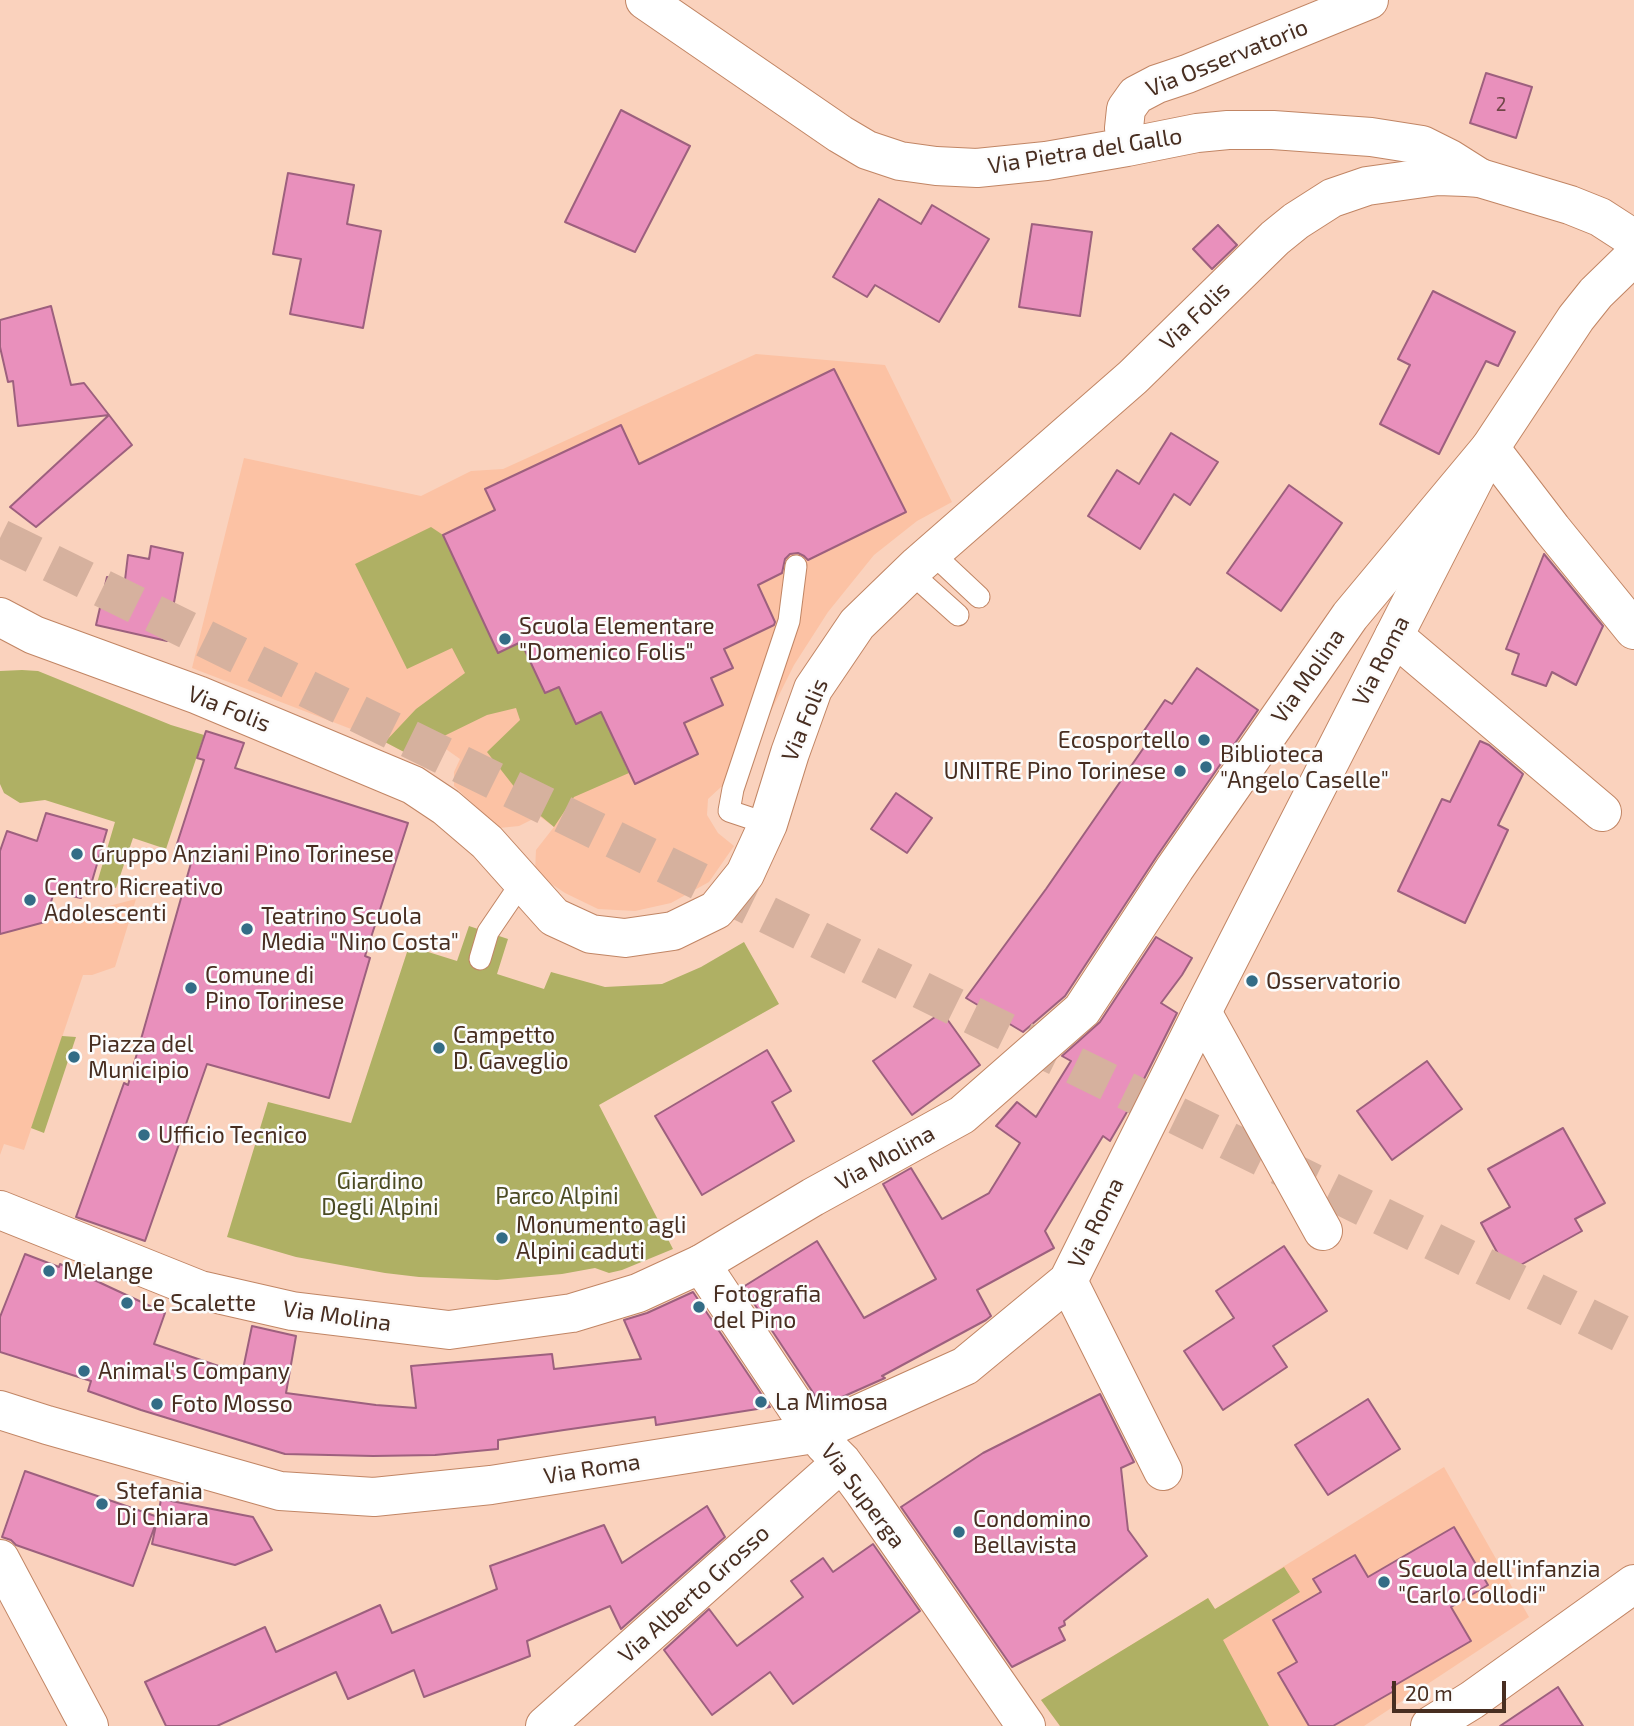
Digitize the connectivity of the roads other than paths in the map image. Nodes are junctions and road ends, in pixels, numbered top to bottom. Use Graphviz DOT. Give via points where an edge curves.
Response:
graph roads {
  1 [pos="645,0"];
  2 [pos="1369,0"];
  3 [pos="1128,147"];
  4 [pos="1480,178"];
  5 [pos="1634,239"];
  6 [pos="1634,256"];
  7 [pos="1490,448"];
  8 [pos="921,563"];
  9 [pos="796,566"];
  10 [pos="979,597"];
  11 [pos="958,615"];
  12 [pos="0,617"];
  13 [pos="1634,630"];
  14 [pos="1394,636"];
  15 [pos="1602,812"];
  16 [pos="768,824"];
  17 [pos="522,882"];
  18 [pos="480,959"];
  19 [pos="1202,1012"];
  20 [pos="0,1210"];
  21 [pos="1323,1231"];
  22 [pos="701,1264"];
  23 [pos="1068,1281"];
  24 [pos="3,1417"];
  25 [pos="814,1433"];
  26 [pos="842,1462"];
  27 [pos="1163,1471"];
  28 [pos="0,1559"];
  29 [pos="1634,1584"];
  30 [pos="89,1726"];
  31 [pos="545,1726"];
  32 [pos="1027,1726"];
  33 [pos="1430,1726"];
  1 -- 3 [label="street, Via Pietra del Gallo" via="840,134 867,150 900,161 977,168"];
  2 -- 3 [label="street, Via Osservatorio" via="1136,95 1126,109"];
  3 -- 4 [label="street, Via Pietra del Gallo" via="1228,130 1371,136 1422,145"];
  4 -- 5 [label="street, Via Folis" via="1585,211"];
  4 -- 8 [label="street, Via Folis" via="1438,176 1367,186 1332,198 1296,221 1133,377"];
  6 -- 7 [label="street, Via Roma" via="1576,318"];
  7 -- 13 [label="street"];
  7 -- 14 [label="street, Via Roma"];
  7 -- 22 [label="street, Via Molina" via="1350,616 1082,1010 962,1115"];
  8 -- 10 [label="lane"];
  8 -- 11 [label="lane"];
  8 -- 16 [label="street, Via Folis" via="857,624 813,689"];
  9 -- 16 [label="lane" via="789,621 729,811"];
  12 -- 17 [label="street, Via Folis" via="34,635 198,695 413,785 488,842"];
  14 -- 15 [label="street"];
  14 -- 19 [label="street, Via Roma"];
  16 -- 17 [label="street, Via Folis" via="745,874 716,910 673,931 625,938 591,934 554,917"];
  17 -- 18 [label="lane" via="488,932"];
  19 -- 21 [label="street"];
  19 -- 23 [label="street, Via Roma"];
  20 -- 22 [label="street, Via Molina" via="200,1290 292,1311 449,1330 572,1313 638,1293"];
  22 -- 25 [label="street, Via Superga"];
  23 -- 25 [label="street, Via Roma" via="965,1366"];
  23 -- 27 [label="street"];
  24 -- 25 [label="street, Via Roma" via="280,1491 374,1497 491,1485"];
  25 -- 26 [label="street, Via Superga"];
  26 -- 31 [label="street, Via Alberto Grosso"];
  26 -- 32 [label="street, Via Superga"];
  28 -- 30 [label="street"];
  29 -- 33 [label="street"];
}
